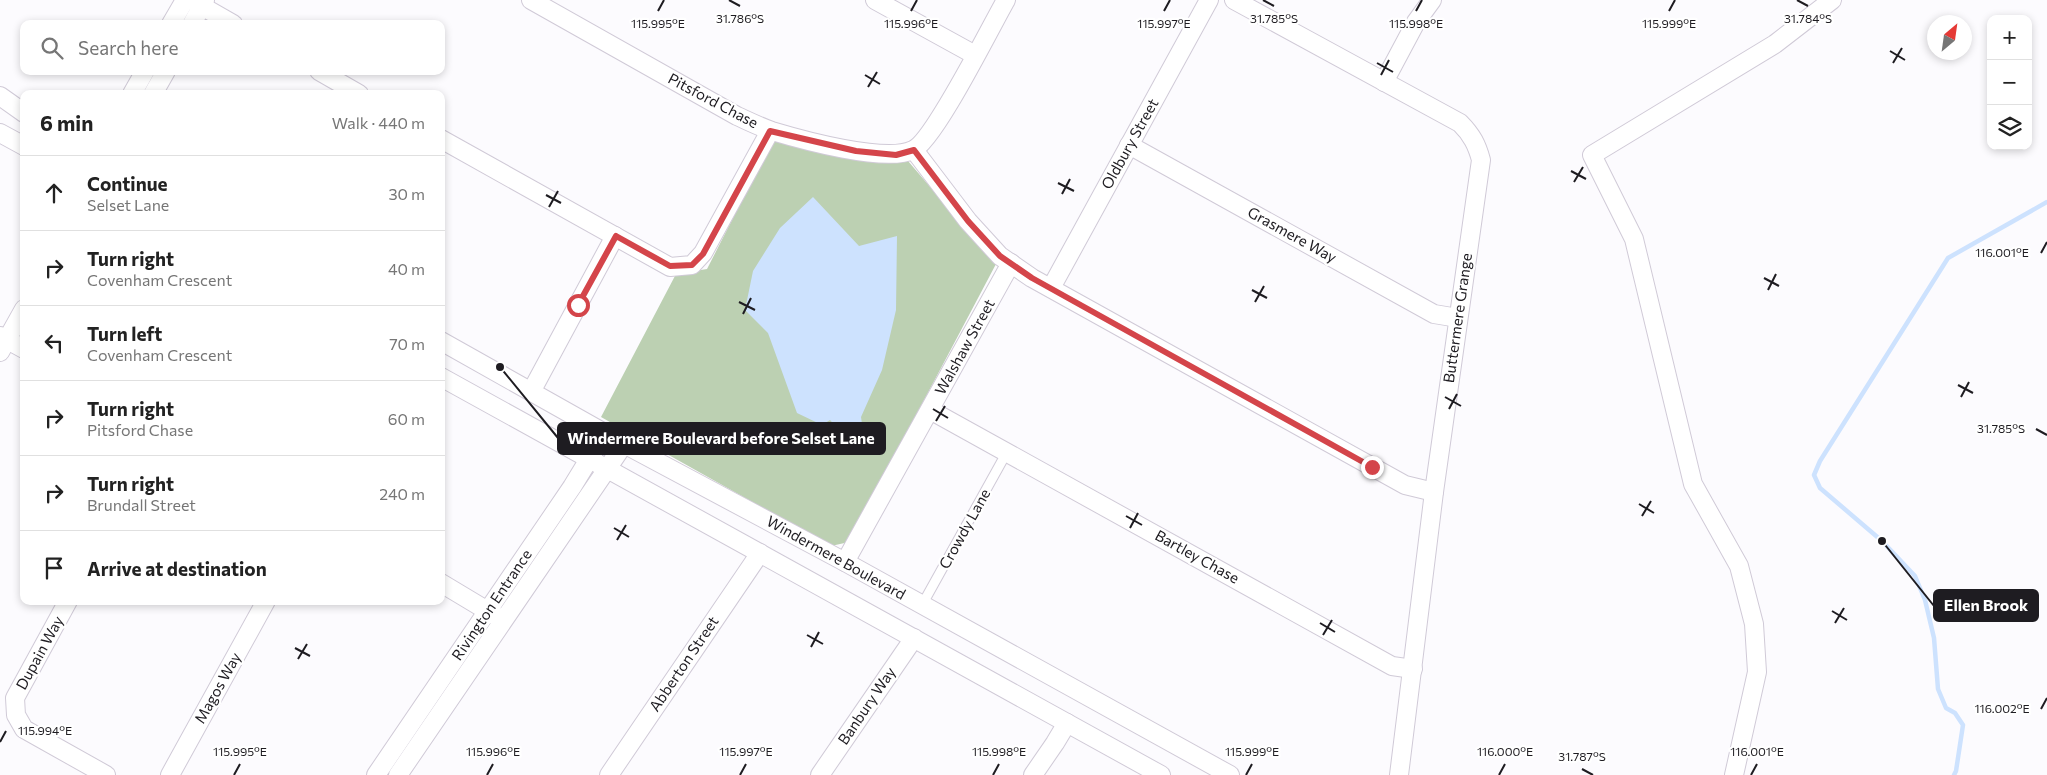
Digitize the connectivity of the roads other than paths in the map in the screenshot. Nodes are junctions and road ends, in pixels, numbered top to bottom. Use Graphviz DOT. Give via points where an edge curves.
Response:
graph roads {
  1 [pos="184,0"];
  2 [pos="531,0"];
  3 [pos="875,0"];
  4 [pos="1006,0"];
  5 [pos="1209,0"];
  6 [pos="1234,0"];
  7 [pos="1432,0"];
  8 [pos="1832,0"];
  9 [pos="199,2"];
  10 [pos="174,20"];
  11 [pos="193,20"];
  12 [pos="227,20"];
  13 [pos="975,55"];
  14 [pos="144,75"];
  15 [pos="164,75"];
  16 [pos="326,75"];
  17 [pos="1384,82"];
  18 [pos="134,90"];
  19 [pos="155,90"];
  20 [pos="352,90"];
  21 [pos="0,96"];
  22 [pos="20,110"];
  23 [pos="770,131"];
  24 [pos="0,133"];
  25 [pos="445,141"];
  26 [pos="20,144"];
  27 [pos="1129,145"];
  28 [pos="914,150"];
  29 [pos="616,236"];
  30 [pos="1011,264"];
  31 [pos="1051,288"];
  32 [pos="20,315"];
  33 [pos="1458,318"];
  34 [pos="2,342"];
  35 [pos="445,343"];
  36 [pos="20,348"];
  37 [pos="445,379"];
  38 [pos="531,392"];
  39 [pos="930,410"];
  40 [pos="605,433"];
  41 [pos="624,444"];
  42 [pos="1007,452"];
  43 [pos="590,458"];
  44 [pos="608,469"];
  45 [pos="1434,492"];
  46 [pos="760,553"];
  47 [pos="845,562"];
  48 [pos="445,585"];
  49 [pos="66,605"];
  50 [pos="264,605"];
  51 [pos="922,605"];
  52 [pos="488,611"];
  53 [pos="503,621"];
  54 [pos="914,638"];
  55 [pos="1413,669"];
  56 [pos="1067,723"];
  57 [pos="106,775"];
  58 [pos="170,775"];
  59 [pos="376,775"];
  60 [pos="398,775"];
  61 [pos="609,775"];
  62 [pos="820,775"];
  63 [pos="1033,775"];
  64 [pos="1161,775"];
  65 [pos="1230,775"];
  66 [pos="1399,775"];
  67 [pos="1734,775"];
  1 -- 10 [label="street"];
  2 -- 23 [label="street, Pitsford Chase" via="737,116"];
  3 -- 13 [label="street"];
  4 -- 13 [label="street"];
  5 -- 27 [label="street, Oldbury Street"];
  6 -- 17 [label="street, Buttermere Grange"];
  7 -- 17 [label="street" via="1416,22"];
  8 -- 67 [label="street" via="1775,44 1592,155 1634,240 1693,484 1738,566 1754,624 1757,672"];
  9 -- 11 [label="street"];
  9 -- 12 [label="street"];
  13 -- 28 [label="street" via="934,128"];
  14 -- 18 [label="street"];
  15 -- 19 [label="street"];
  16 -- 20 [label="street"];
  17 -- 33 [label="street, Buttermere Grange" via="1460,123 1477,144 1481,160"];
  21 -- 22 [label="street"];
  23 -- 28 [label="street, Pitsford Chase" via="856,151 896,155"];
  23 -- 29 [label="street" via="703,254 692,265 670,266"];
  24 -- 26 [label="street"];
  25 -- 29 [label="street"];
  27 -- 31 [label="street, Oldbury Street"];
  27 -- 33 [label="street, Grasmere Way" via="1434,314"];
  28 -- 30 [label="street" via="968,221"];
  29 -- 38 [label="street"];
  30 -- 31 [label="street"];
  30 -- 39 [label="street, Walshaw Street"];
  31 -- 45 [label="street" via="1406,485"];
  32 -- 34 [label="street"];
  33 -- 45 [label="street, Buttermere Grange"];
  34 -- 36 [label="street"];
  35 -- 38 [label="street, Windermere Boulevard"];
  37 -- 43 [label="street"];
  38 -- 40 [label="street, Windermere Boulevard"];
  39 -- 42 [label="street, Bartley Chase"];
  39 -- 47 [label="street, Walshaw Street"];
  40 -- 41 [label="street, Windermere Boulevard"];
  40 -- 43 [label="street, Rivington Entrance"];
  41 -- 44 [label="street, Rivington Entrance"];
  41 -- 47 [label="street, Windermere Boulevard"];
  42 -- 51 [label="lane, Crowdy Lane"];
  42 -- 55 [label="street, Bartley Chase" via="1392,666"];
  43 -- 44 [label="street"];
  43 -- 52 [label="street, Rivington Entrance"];
  44 -- 46 [label="street"];
  44 -- 53 [label="street, Rivington Entrance"];
  45 -- 55 [label="street, Buttermere Grange"];
  46 -- 54 [label="street"];
  46 -- 61 [label="street, Abberton Street"];
  47 -- 51 [label="street, Windermere Boulevard"];
  48 -- 52 [label="street"];
  49 -- 57 [label="street, Dupain Way" via="15,698 16,715 24,729"];
  50 -- 58 [label="street, Magos Way"];
  51 -- 65 [label="street, Windermere Boulevard"];
  52 -- 53 [label="street"];
  52 -- 59 [label="street, Rivington Entrance"];
  53 -- 60 [label="street, Rivington Entrance"];
  54 -- 56 [label="street"];
  54 -- 62 [label="street, Banbury Way"];
  55 -- 66 [label="street, Buttermere Grange"];
  56 -- 63 [label="street"];
  56 -- 64 [label="street"];
}
